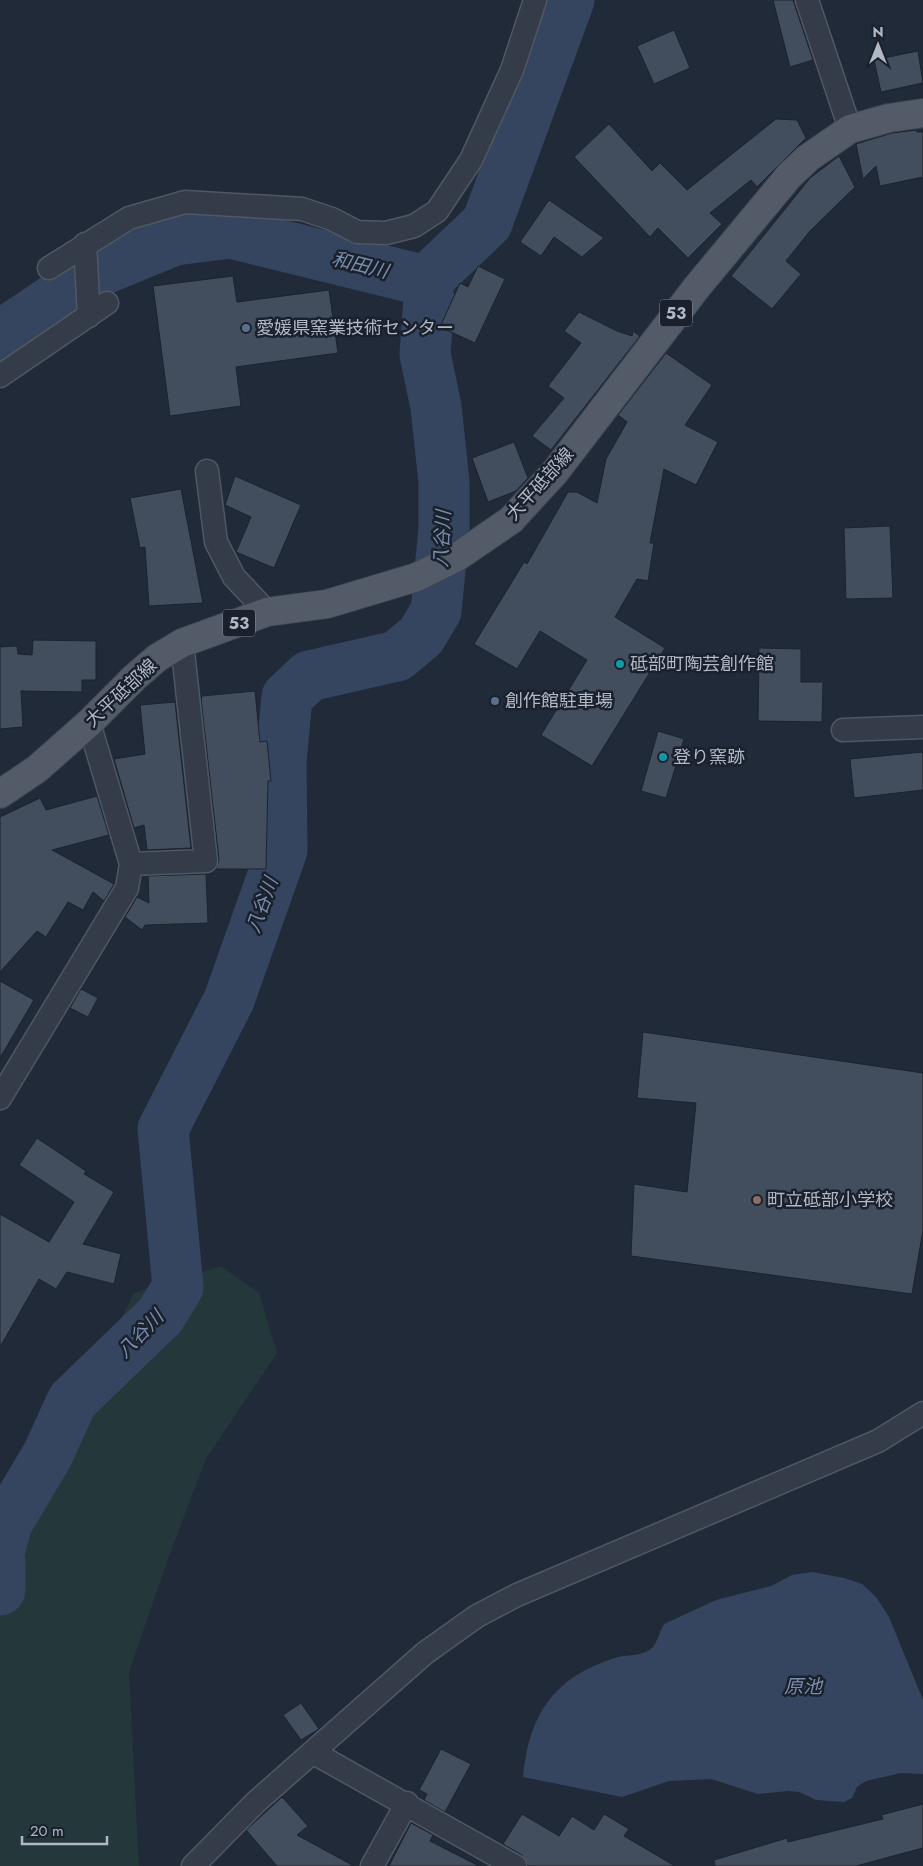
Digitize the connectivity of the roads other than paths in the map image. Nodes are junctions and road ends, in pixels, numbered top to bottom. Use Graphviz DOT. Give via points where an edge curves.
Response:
graph roads {
  1 [pos="535,0"];
  2 [pos="807,0"];
  3 [pos="923,113"];
  4 [pos="850,129"];
  5 [pos="86,250"];
  6 [pos="49,268"];
  7 [pos="0,376"];
  8 [pos="207,471"];
  9 [pos="268,612"];
  10 [pos="182,643"];
  11 [pos="89,724"];
  12 [pos="923,727"];
  13 [pos="843,730"];
  14 [pos="0,794"];
  15 [pos="131,864"];
  16 [pos="0,1098"];
  17 [pos="923,1414"];
  18 [pos="314,1753"];
  19 [pos="407,1803"];
  20 [pos="193,1866"];
  21 [pos="372,1866"];
  22 [pos="515,1866"];
  1 -- 5 [label="street" via="512,70 471,160 437,211 414,226 386,233 357,232 302,209 185,202 129,218"];
  2 -- 4 [label="street"];
  3 -- 4 [label="main road, 大平砥部線 / 53"];
  4 -- 9 [label="main road, 大平砥部線 / 53" via="808,158 783,183 601,409 555,472 511,520 457,557 417,577 327,604"];
  5 -- 6 [label="street"];
  5 -- 7 [label="street" via="95,308"];
  8 -- 9 [label="street" via="216,542 234,577"];
  9 -- 10 [label="main road, 大平砥部線 / 53"];
  10 -- 11 [label="main road, 大平砥部線 / 53" via="135,677"];
  10 -- 15 [label="street" via="206,860"];
  11 -- 14 [label="main road, 大平砥部線 / 53" via="36,769"];
  11 -- 15 [label="street"];
  12 -- 13 [label="street"];
  15 -- 16 [label="street" via="127,888"];
  17 -- 18 [label="street" via="878,1441 517,1595 477,1616 425,1653"];
  18 -- 19 [label="street"];
  18 -- 20 [label="street" via="256,1802"];
  19 -- 21 [label="street"];
  19 -- 22 [label="street"];
}
